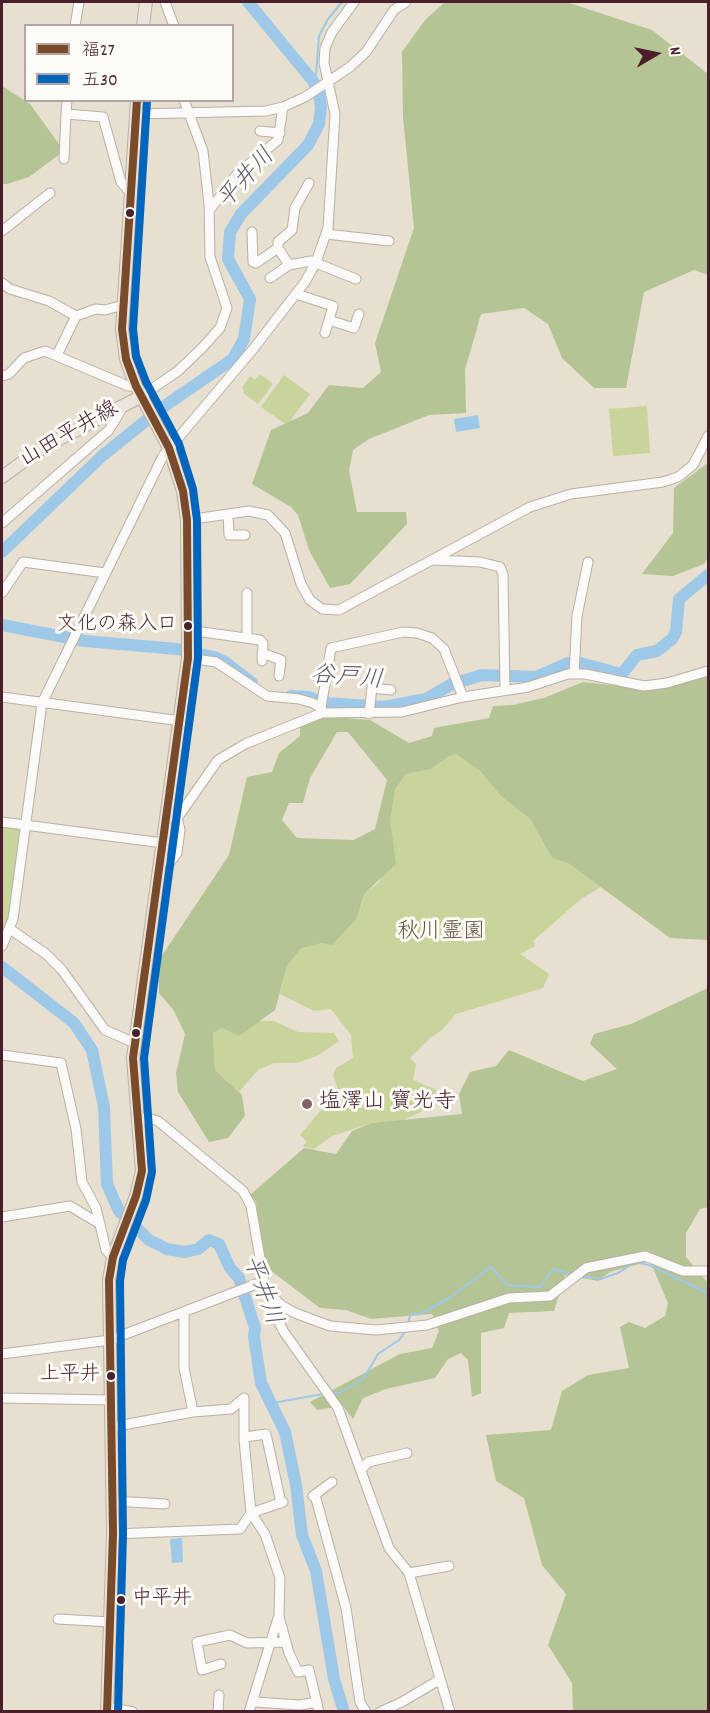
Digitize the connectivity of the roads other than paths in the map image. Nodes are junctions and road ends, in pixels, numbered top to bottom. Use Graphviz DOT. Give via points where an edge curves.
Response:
graph roads {
  1 [pos="79,2"];
  2 [pos="146,2"];
  3 [pos="165,2"];
  4 [pos="355,2"];
  5 [pos="406,2"];
  6 [pos="75,24"];
  7 [pos="143,24"];
  8 [pos="173,24"];
  9 [pos="327,83"];
  10 [pos="67,102"];
  11 [pos="137,102"];
  12 [pos="185,102"];
  13 [pos="283,107"];
  14 [pos="189,112"];
  15 [pos="66,114"];
  16 [pos="136,114"];
  17 [pos="260,131"];
  18 [pos="280,133"];
  19 [pos="64,159"];
  20 [pos="309,183"];
  21 [pos="131,189"];
  22 [pos="50,193"];
  23 [pos="209,211"];
  24 [pos="2,231"];
  25 [pos="252,232"];
  26 [pos="326,234"];
  27 [pos="389,241"];
  28 [pos="278,248"];
  29 [pos="316,262"];
  30 [pos="289,265"];
  31 [pos="270,278"];
  32 [pos="356,279"];
  33 [pos="2,283"];
  34 [pos="296,294"];
  35 [pos="123,305"];
  36 [pos="359,315"];
  37 [pos="76,316"];
  38 [pos="329,320"];
  39 [pos="325,333"];
  40 [pos="57,355"];
  41 [pos="2,376"];
  42 [pos="140,395"];
  43 [pos="124,405"];
  44 [pos="708,436"];
  45 [pos="169,448"];
  46 [pos="2,477"];
  47 [pos="228,514"];
  48 [pos="187,520"];
  49 [pos="2,523"];
  50 [pos="245,535"];
  51 [pos="432,560"];
  52 [pos="588,562"];
  53 [pos="105,573"];
  54 [pos="2,593"];
  55 [pos="247,593"];
  56 [pos="188,630"];
  57 [pos="247,637"];
  58 [pos="188,658"];
  59 [pos="574,666"];
  60 [pos="708,671"];
  61 [pos="279,676"];
  62 [pos="391,690"];
  63 [pos="505,690"];
  64 [pos="2,697"];
  65 [pos="463,697"];
  66 [pos="42,703"];
  67 [pos="370,708"];
  68 [pos="322,710"];
  69 [pos="181,721"];
  70 [pos="172,817"];
  71 [pos="2,822"];
  72 [pos="26,825"];
  73 [pos="164,843"];
  74 [pos="161,861"];
  75 [pos="9,932"];
  76 [pos="2,946"];
  77 [pos="135,1043"];
  78 [pos="2,1056"];
  79 [pos="138,1120"];
  80 [pos="2,1217"];
  81 [pos="100,1224"];
  82 [pos="113,1257"];
  83 [pos="708,1271"];
  84 [pos="260,1283"];
  85 [pos="269,1293"];
  86 [pos="184,1313"];
  87 [pos="110,1340"];
  88 [pos="2,1354"];
  89 [pos="2,1398"];
  90 [pos="112,1400"];
  91 [pos="194,1412"];
  92 [pos="112,1427"];
  93 [pos="245,1437"];
  94 [pos="407,1453"];
  95 [pos="361,1470"];
  96 [pos="333,1482"];
  97 [pos="113,1501"];
  98 [pos="165,1504"];
  99 [pos="251,1513"];
  100 [pos="113,1534"];
  101 [pos="449,1566"];
  102 [pos="409,1573"];
  103 [pos="279,1615"];
  104 [pos="64,1622"];
  105 [pos="111,1622"];
  106 [pos="271,1642"];
  107 [pos="286,1642"];
  108 [pos="221,1664"];
  109 [pos="439,1680"];
  110 [pos="219,1695"];
  111 [pos="254,1702"];
  112 [pos="318,1707"];
  113 [pos="107,1709"];
  114 [pos="132,1712"];
  115 [pos="218,1712"];
  116 [pos="249,1712"];
  117 [pos="366,1712"];
  118 [pos="380,1712"];
  119 [pos="450,1712"];
  1 -- 6 [label="street"];
  2 -- 7 [label="main road"];
  3 -- 8 [label="street"];
  4 -- 9 [label="street" via="335,27 325,48"];
  5 -- 9 [label="street" via="389,18 366,52"];
  9 -- 13 [label="street"];
  9 -- 26 [label="street" via="335,114"];
  10 -- 15 [label="street"];
  11 -- 16 [label="main road"];
  12 -- 14 [label="street"];
  13 -- 14 [label="street" via="266,111"];
  13 -- 18 [label="street"];
  14 -- 16 [label="street"];
  14 -- 23 [label="street" via="203,151"];
  15 -- 19 [label="street"];
  15 -- 21 [label="street" via="103,117 121,182"];
  16 -- 21 [label="main road"];
  17 -- 18 [label="street"];
  18 -- 23 [label="street" via="273,145 237,174"];
  20 -- 28 [label="street" via="295,208 292,230 278,242"];
  21 -- 35 [label="main road"];
  22 -- 24 [label="street"];
  23 -- 42 [label="street" via="210,257 226,301 225,315 214,335 188,362"];
  25 -- 28 [label="street" via="253,262"];
  26 -- 27 [label="street"];
  26 -- 29 [label="street"];
  28 -- 30 [label="street"];
  29 -- 30 [label="street"];
  29 -- 32 [label="street"];
  29 -- 34 [label="street"];
  30 -- 31 [label="street"];
  33 -- 37 [label="street"];
  34 -- 38 [label="street" via="333,306"];
  34 -- 45 [label="street"];
  35 -- 37 [label="street"];
  35 -- 42 [label="main road" via="124,346"];
  36 -- 38 [label="street" via="353,331"];
  37 -- 40 [label="street"];
  38 -- 39 [label="street"];
  40 -- 41 [label="street" via="33,353"];
  40 -- 42 [label="street"];
  42 -- 43 [label="main road, 山田平井線"];
  42 -- 45 [label="main road"];
  43 -- 46 [label="main road, 山田平井線" via="42,448"];
  43 -- 49 [label="street" via="109,430"];
  44 -- 51 [label="street" via="693,465 678,477 544,501"];
  45 -- 48 [label="main road" via="183,491"];
  45 -- 53 [label="street"];
  47 -- 48 [label="street"];
  47 -- 50 [label="street" via="229,535"];
  47 -- 51 [label="street" via="261,512 274,519 285,533 305,593 322,609 347,607"];
  48 -- 56 [label="main road"];
  51 -- 63 [label="street" via="500,567"];
  52 -- 59 [label="street" via="577,616"];
  53 -- 54 [label="street" via="23,562"];
  53 -- 66 [label="street"];
  55 -- 57 [label="street"];
  56 -- 57 [label="street"];
  56 -- 58 [label="main road"];
  57 -- 61 [label="street" via="263,643 262,657 281,660"];
  58 -- 68 [label="street" via="216,662 267,696 299,699"];
  58 -- 69 [label="main road"];
  59 -- 60 [label="street" via="644,686"];
  59 -- 63 [label="street" via="535,685"];
  62 -- 67 [label="street" via="372,683"];
  63 -- 65 [label="street"];
  64 -- 66 [label="street"];
  65 -- 67 [label="street" via="402,712"];
  65 -- 68 [label="street" via="444,649 432,638 404,632 331,648"];
  66 -- 69 [label="street"];
  66 -- 72 [label="street"];
  67 -- 68 [label="street"];
  68 -- 70 [label="street" via="218,760"];
  69 -- 70 [label="main road"];
  70 -- 73 [label="main road"];
  70 -- 74 [label="street" via="180,830 177,853 171,861"];
  71 -- 72 [label="street"];
  72 -- 73 [label="street"];
  72 -- 75 [label="street"];
  73 -- 74 [label="main road"];
  74 -- 77 [label="main road"];
  75 -- 76 [label="street"];
  75 -- 77 [label="street" via="46,954 62,970 105,1030"];
  77 -- 79 [label="main road" via="133,1076"];
  78 -- 81 [label="street" via="62,1064 82,1182"];
  79 -- 82 [label="main road" via="142,1171"];
  79 -- 84 [label="street" via="158,1120 243,1191 251,1206"];
  80 -- 81 [label="street" via="70,1206"];
  81 -- 82 [label="street" via="106,1250"];
  82 -- 87 [label="main road"];
  83 -- 85 [label="street" via="683,1271 645,1256 581,1272 550,1296 509,1298 427,1325 376,1330 318,1323 286,1308"];
  84 -- 85 [label="street"];
  84 -- 86 [label="street"];
  85 -- 95 [label="street" via="284,1332 338,1408"];
  86 -- 87 [label="street"];
  86 -- 91 [label="street" via="184,1368"];
  87 -- 88 [label="street"];
  87 -- 90 [label="main road"];
  89 -- 90 [label="street"];
  90 -- 92 [label="main road"];
  91 -- 92 [label="street"];
  91 -- 93 [label="street" via="231,1409 244,1398"];
  92 -- 97 [label="main road"];
  93 -- 99 [label="street"];
  93 -- 99 [label="street" via="266,1434 282,1503"];
  94 -- 95 [label="street" via="368,1462"];
  95 -- 102 [label="street" via="389,1548"];
  96 -- 117 [label="street" via="314,1495 346,1608 360,1702"];
  97 -- 98 [label="street"];
  97 -- 100 [label="main road"];
  99 -- 100 [label="street" via="240,1529"];
  99 -- 103 [label="street" via="265,1534 280,1578"];
  100 -- 105 [label="main road"];
  101 -- 102 [label="street"];
  102 -- 109 [label="street"];
  103 -- 106 [label="street"];
  103 -- 107 [label="street"];
  104 -- 105 [label="street"];
  105 -- 113 [label="main road"];
  106 -- 107 [label="street"];
  106 -- 108 [label="street" via="247,1643 230,1635 197,1642 202,1670"];
  106 -- 111 [label="street"];
  107 -- 112 [label="street" via="298,1672 309,1670"];
  109 -- 118 [label="street"];
  109 -- 119 [label="street"];
  110 -- 115 [label="street"];
  111 -- 112 [label="street"];
  111 -- 116 [label="street"];
  113 -- 114 [label="street"];
}
